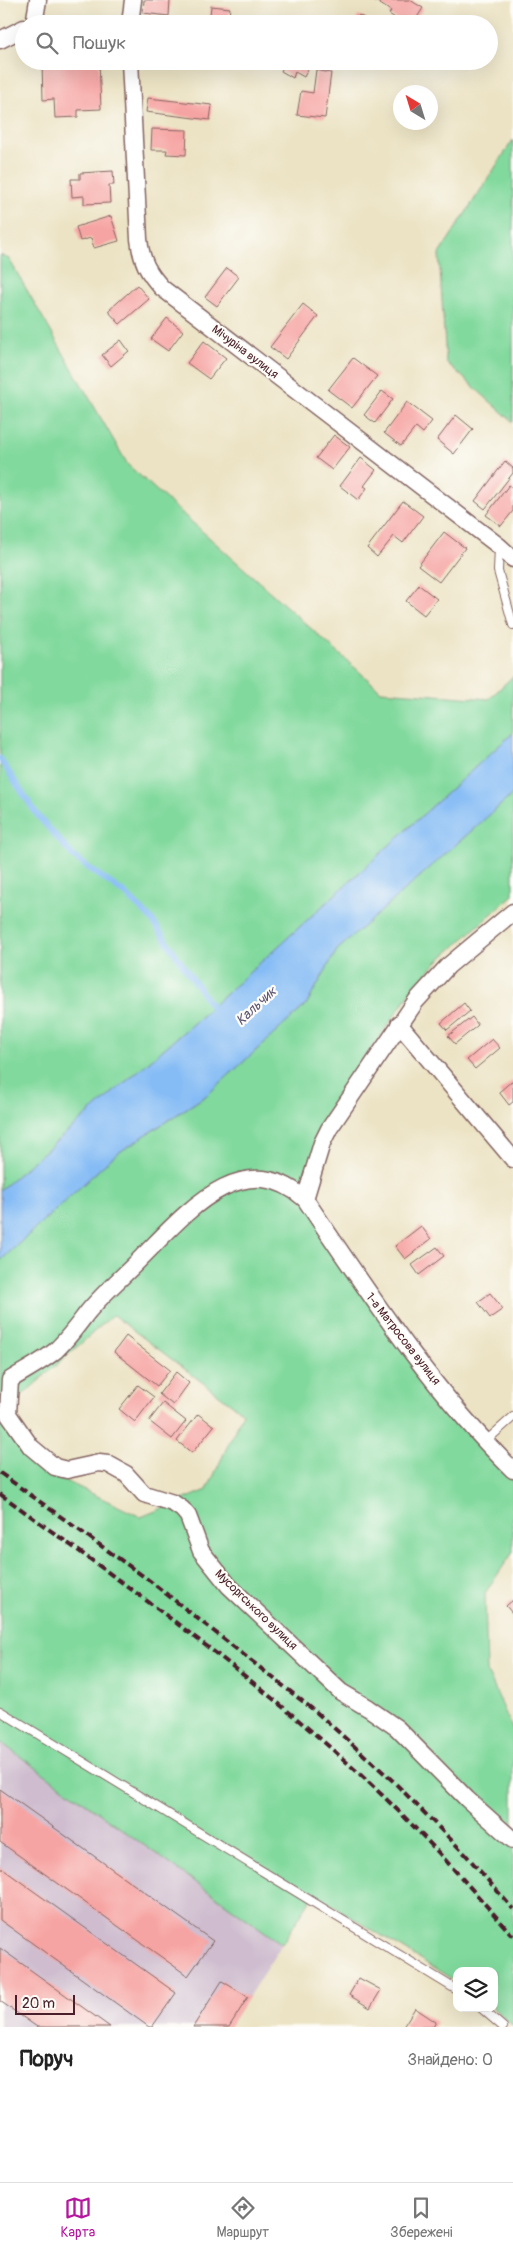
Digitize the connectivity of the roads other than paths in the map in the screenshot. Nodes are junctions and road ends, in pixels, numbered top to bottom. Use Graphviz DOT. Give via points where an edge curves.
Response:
graph roads {
  1 [pos="38,0"];
  2 [pos="133,0"];
  3 [pos="35,15"];
  4 [pos="131,15"];
  5 [pos="15,32"];
  6 [pos="0,40"];
  7 [pos="130,70"];
  8 [pos="499,546"];
  9 [pos="513,559"];
  10 [pos="513,625"];
  11 [pos="513,912"];
  12 [pos="399,1024"];
  13 [pos="513,1159"];
  14 [pos="305,1199"];
  15 [pos="5,1383"];
  16 [pos="4,1412"];
  17 [pos="513,1417"];
  18 [pos="486,1441"];
  19 [pos="513,1470"];
  20 [pos="0,1711"];
  21 [pos="513,1840"];
  22 [pos="453,1988"];
  23 [pos="486,2012"];
  24 [pos="503,2027"];
  1 -- 3 [label="street"];
  2 -- 4 [label="street"];
  5 -- 6 [label="street"];
  7 -- 8 [label="street, Мічуріна вулиця" via="139,239 145,266 152,278"];
  8 -- 9 [label="street, Мічуріна вулиця"];
  8 -- 10 [label="lane" via="498,571"];
  11 -- 12 [label="street" via="448,966"];
  12 -- 13 [label="street"];
  12 -- 14 [label="street" via="329,1129"];
  14 -- 15 [label="street" via="295,1190 267,1180 237,1181 218,1189 176,1223 96,1303 54,1352"];
  14 -- 18 [label="street, 1-а Матросова вулиця" via="381,1312"];
  15 -- 16 [label="street, Мусоргського вулиця"];
  16 -- 21 [label="street, Мусоргського вулиця" via="31,1448 55,1467 67,1470 108,1464 126,1474 144,1494 182,1509 188,1516 200,1551 229,1586 341,1692 397,1728"];
  17 -- 18 [label="lane"];
  18 -- 19 [label="street, 1-а Матросова вулиця"];
  20 -- 22 [label="lane"];
  23 -- 24 [label="lane"];
}
